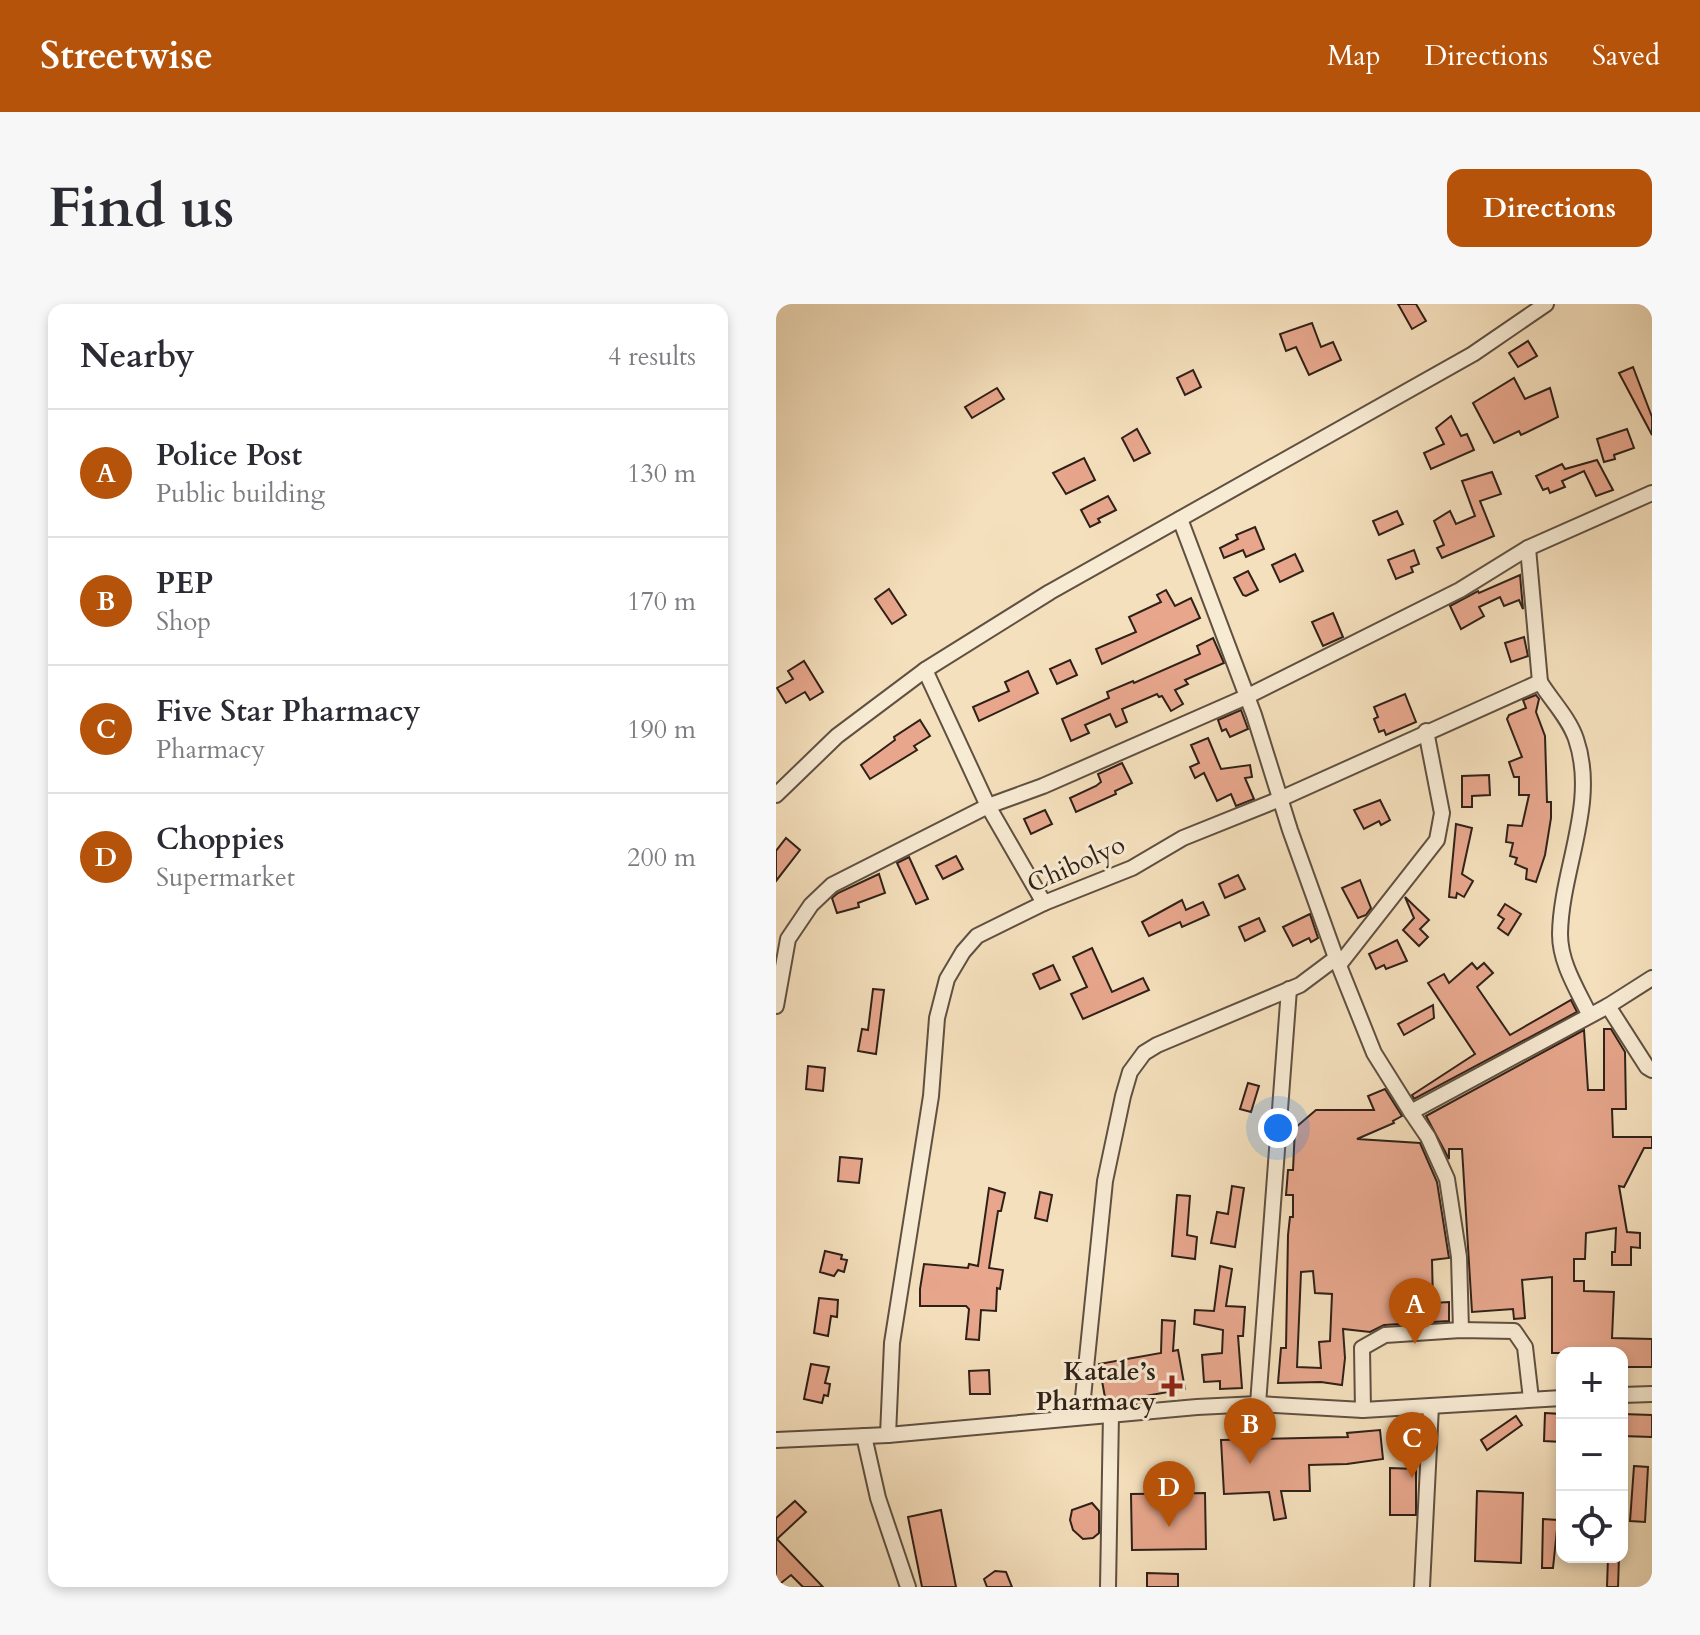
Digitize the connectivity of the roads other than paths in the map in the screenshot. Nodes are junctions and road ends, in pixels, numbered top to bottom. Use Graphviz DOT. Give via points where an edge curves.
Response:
graph roads {
  1 [pos="1546,304"];
  2 [pos="1652,493"];
  3 [pos="1180,519"];
  4 [pos="1528,548"];
  5 [pos="925,670"];
  6 [pos="1540,682"];
  7 [pos="1246,697"];
  8 [pos="1426,731"];
  9 [pos="776,795"];
  10 [pos="1280,799"];
  11 [pos="988,806"];
  12 [pos="1044,903"];
  13 [pos="1338,962"];
  14 [pos="1652,978"];
  15 [pos="1289,989"];
  16 [pos="776,1006"];
  17 [pos="1608,1006"];
  18 [pos="1589,1014"];
  19 [pos="1652,1070"];
  20 [pos="1411,1112"];
  21 [pos="1461,1330"];
  22 [pos="1652,1394"];
  23 [pos="1628,1395"];
  24 [pos="1556,1398"];
  25 [pos="1531,1399"];
  26 [pos="1258,1404"];
  27 [pos="1431,1406"];
  28 [pos="1363,1410"];
  29 [pos="1111,1414"];
  30 [pos="1081,1417"];
  31 [pos="888,1435"];
  32 [pos="864,1436"];
  33 [pos="776,1440"];
  34 [pos="908,1587"];
  35 [pos="1108,1587"];
  36 [pos="1422,1587"];
  1 -- 3 [label="street" via="1473,354"];
  2 -- 4 [label="street"];
  3 -- 5 [label="street"];
  3 -- 7 [label="street"];
  4 -- 6 [label="street"];
  4 -- 7 [label="street" via="1460,590"];
  5 -- 9 [label="street" via="837,736"];
  5 -- 11 [label="street"];
  6 -- 8 [label="street, Chibolyo"];
  6 -- 18 [label="street" via="1570,724 1581,761 1582,796 1560,935 1565,966"];
  7 -- 10 [label="street"];
  7 -- 11 [label="street"];
  8 -- 10 [label="street, Chibolyo"];
  8 -- 13 [label="street" via="1442,813 1437,840"];
  10 -- 12 [label="street, Chibolyo"];
  10 -- 13 [label="street"];
  11 -- 12 [label="street"];
  11 -- 16 [label="street" via="832,885 788,939"];
  12 -- 31 [label="street, Chibolyo" via="977,936 947,979 937,1018 931,1096 892,1343"];
  13 -- 15 [label="street"];
  13 -- 20 [label="street" via="1374,1053"];
  14 -- 17 [label="street"];
  15 -- 26 [label="street"];
  15 -- 30 [label="street" via="1157,1045 1130,1072 1105,1181"];
  17 -- 18 [label="street"];
  17 -- 19 [label="street"];
  18 -- 20 [label="street"];
  20 -- 21 [label="street" via="1447,1179 1459,1257"];
  21 -- 25 [label="street" via="1514,1331 1525,1347"];
  21 -- 28 [label="street" via="1385,1335 1362,1348"];
  22 -- 23 [label="street"];
  24 -- 25 [label="street"];
  25 -- 27 [label="street"];
  26 -- 28 [label="street"];
  26 -- 29 [label="street"];
  27 -- 28 [label="street"];
  27 -- 36 [label="street"];
  29 -- 30 [label="street"];
  29 -- 35 [label="street"];
  30 -- 31 [label="street"];
  31 -- 32 [label="street"];
  32 -- 33 [label="street"];
  32 -- 34 [label="street"];
}
